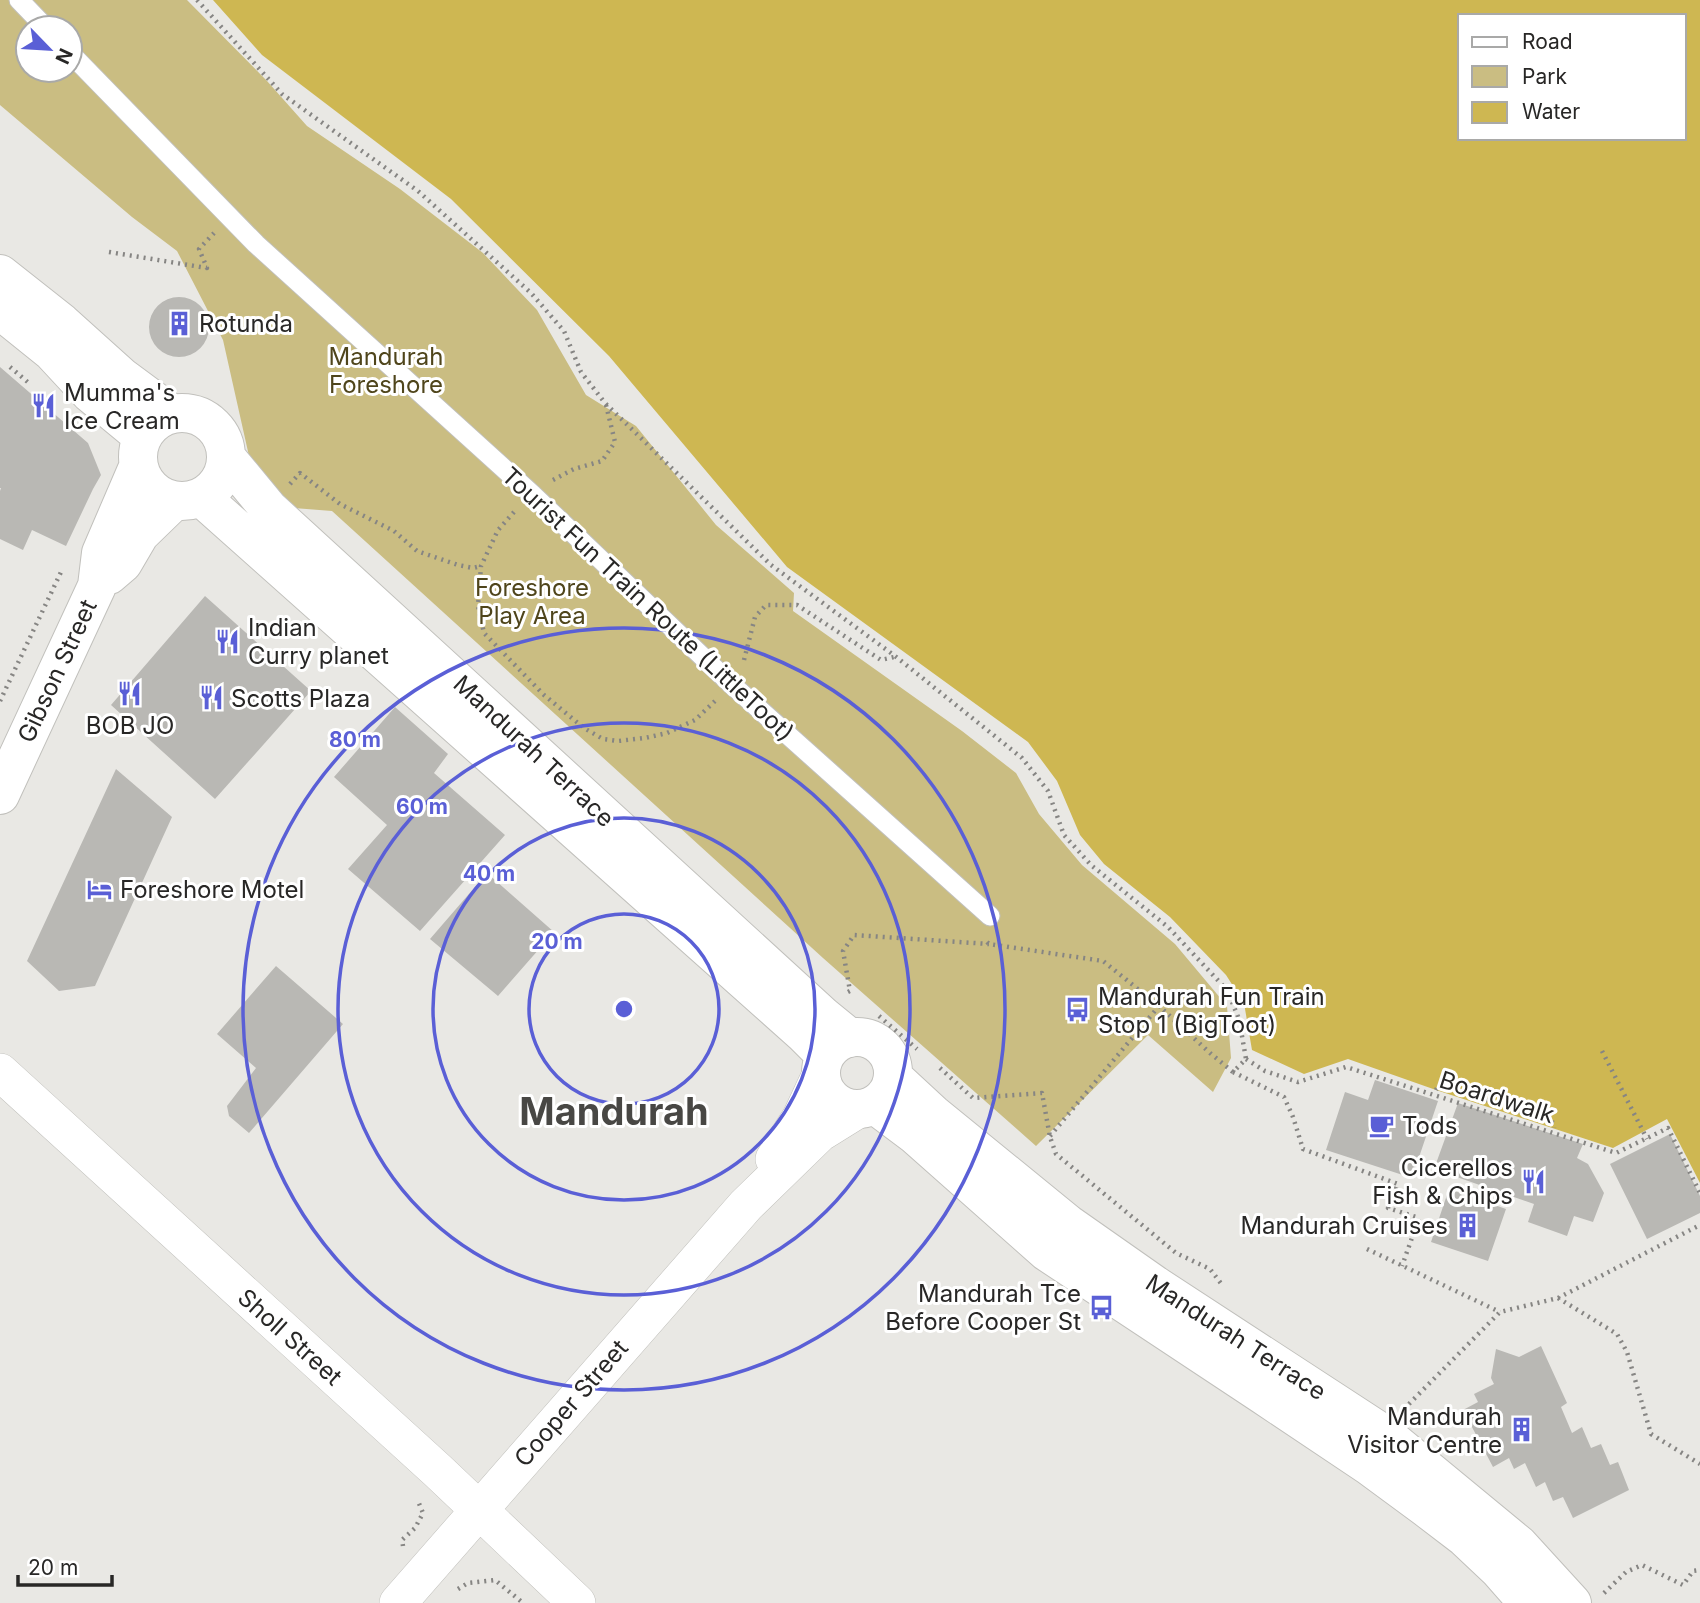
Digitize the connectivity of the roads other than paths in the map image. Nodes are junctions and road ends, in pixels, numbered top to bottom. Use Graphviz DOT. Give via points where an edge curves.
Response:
graph roads {
  1 [pos="19,0"];
  2 [pos="32,14"];
  3 [pos="84,67"];
  4 [pos="0,274"];
  5 [pos="0,310"];
  6 [pos="151,439"];
  7 [pos="226,457"];
  8 [pos="188,499"];
  9 [pos="97,586"];
  10 [pos="0,795"];
  11 [pos="990,916"];
  12 [pos="841,1044"];
  13 [pos="0,1072"];
  14 [pos="874,1097"];
  15 [pos="746,1205"];
  16 [pos="478,1510"];
  17 [pos="409,1590"];
  18 [pos="1587,1599"];
  19 [pos="577,1603"];
  20 [pos="1528,1603"];
  1 -- 2 [label="lane"];
  3 -- 11 [label="lane, Tourist Fun Train Route (LittleToot)" via="256,244 533,495 730,683"];
  4 -- 6 [label="street" via="122,377"];
  5 -- 6 [label="street" via="52,352 90,393"];
  6 -- 7 [label="street" via="186,413 209,422 219,432"];
  6 -- 8 [label="street" via="143,480 162,497"];
  6 -- 9 [label="street, Gibson Street" via="102,553"];
  7 -- 8 [label="street" via="219,481 211,490"];
  7 -- 12 [label="street, Mandurah Terrace" via="269,509 802,998"];
  8 -- 9 [label="street, Gibson Street" via="140,534 123,563"];
  8 -- 12 [label="street, Mandurah Terrace" via="794,1025"];
  9 -- 10 [label="street, Gibson Street"];
  12 -- 14 [label="street" via="861,1038 881,1046 888,1056 892,1066"];
  12 -- 14 [label="street" via="822,1085 828,1095 845,1108"];
  12 -- 15 [label="street, Cooper Street"];
  13 -- 16 [label="street, Sholl Street"];
  14 -- 15 [label="street, Cooper Street" via="820,1133"];
  14 -- 18 [label="street, Mandurah Terrace" via="933,1114 1068,1224 1388,1437"];
  14 -- 20 [label="street, Mandurah Terrace" via="1047,1252 1369,1466 1464,1537"];
  15 -- 16 [label="street, Cooper Street"];
  16 -- 17 [label="street, Cooper Street"];
  16 -- 19 [label="street, Sholl Street"];
}
